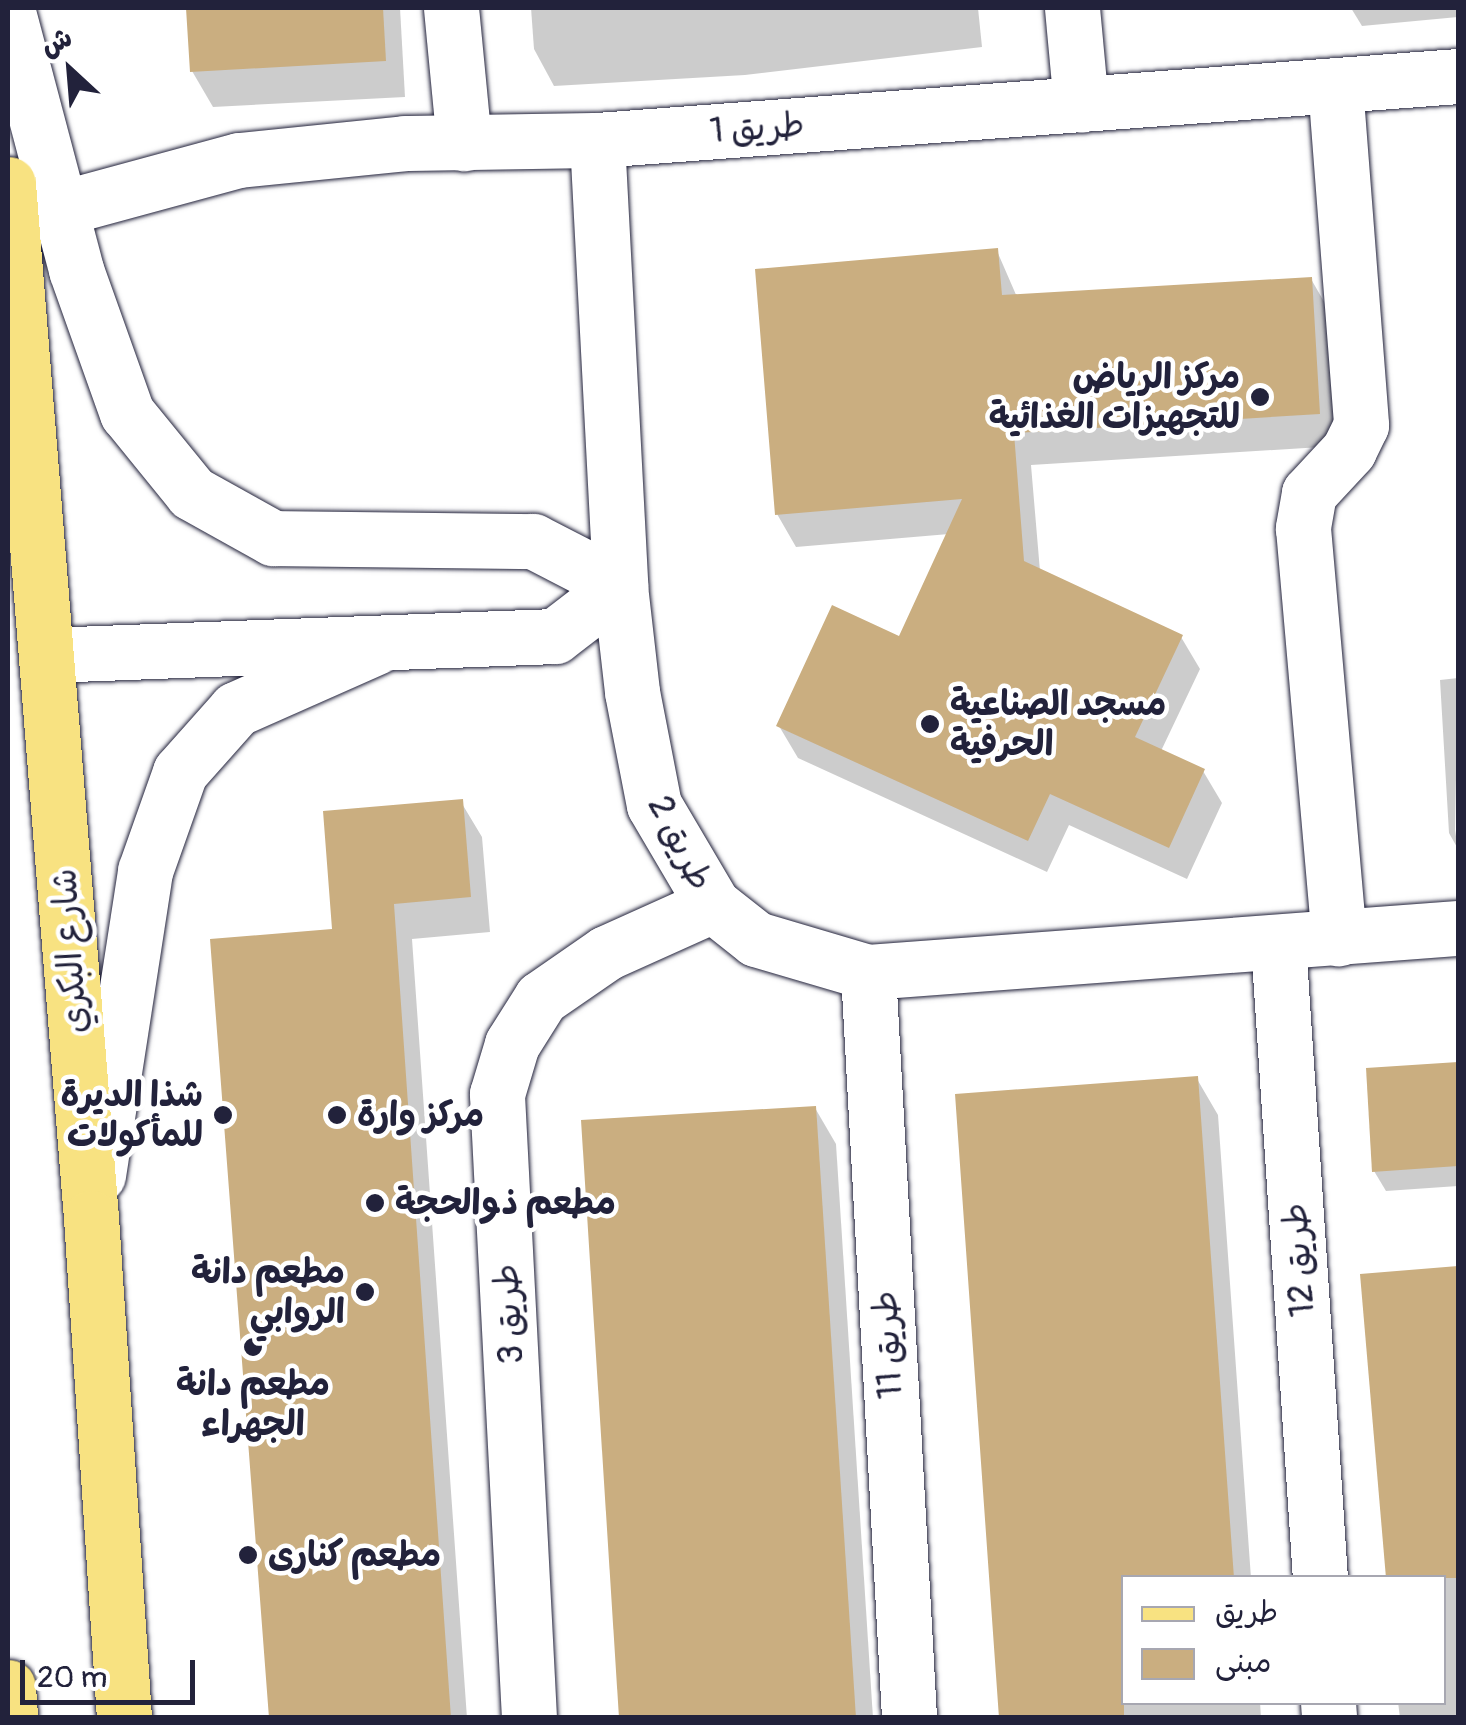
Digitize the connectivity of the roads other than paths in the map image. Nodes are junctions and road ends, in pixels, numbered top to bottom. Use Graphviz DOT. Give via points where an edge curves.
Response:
graph roads {
  1 [pos="451,8"];
  2 [pos="1072,8"];
  3 [pos="8,12"];
  4 [pos="1458,76"];
  5 [pos="1335,85"];
  6 [pos="1081,105"];
  7 [pos="598,140"];
  8 [pos="464,143"];
  9 [pos="8,184"];
  10 [pos="62,208"];
  11 [pos="620,586"];
  12 [pos="27,645"];
  13 [pos="376,647"];
  14 [pos="713,905"];
  15 [pos="1458,928"];
  16 [pos="1338,938"];
  17 [pos="1278,943"];
  18 [pos="868,972"];
  19 [pos="91,1218"];
  20 [pos="1320,1575"];
  21 [pos="8,1687"];
  22 [pos="10,1718"];
  23 [pos="124,1718"];
  24 [pos="529,1718"];
  25 [pos="908,1718"];
  1 -- 8 [label="street"];
  2 -- 6 [label="street"];
  3 -- 10 [label="street"];
  4 -- 5 [label="street, طريق 1"];
  5 -- 6 [label="street, طريق 1"];
  5 -- 16 [label="street" via="1362,426 1309,493 1303,528"];
  6 -- 7 [label="street, طريق 1"];
  7 -- 8 [label="street, طريق 1"];
  7 -- 11 [label="street, طريق 2"];
  8 -- 10 [label="street, طريق 1" via="240,160"];
  9 -- 12 [label="main road, شارع البكري"];
  10 -- 11 [label="street" via="127,414 192,493 273,538 533,540"];
  11 -- 13 [label="street" via="555,636"];
  11 -- 14 [label="street, طريق 2" via="654,805"];
  12 -- 13 [label="street"];
  12 -- 19 [label="main road, شارع البكري"];
  13 -- 19 [label="street" via="236,709 180,772 145,870"];
  14 -- 18 [label="street, طريق 2" via="756,939"];
  14 -- 24 [label="street, طريق 3" via="606,952 541,998 512,1044 497,1094"];
  15 -- 16 [label="street, طريق 2"];
  16 -- 17 [label="street, طريق 2"];
  17 -- 18 [label="street, طريق 2"];
  17 -- 20 [label="street, طريق 12"];
  18 -- 25 [label="street, طريق 11"];
  19 -- 23 [label="main road, شارع البكري"];
  21 -- 22 [label="main road"];
}
